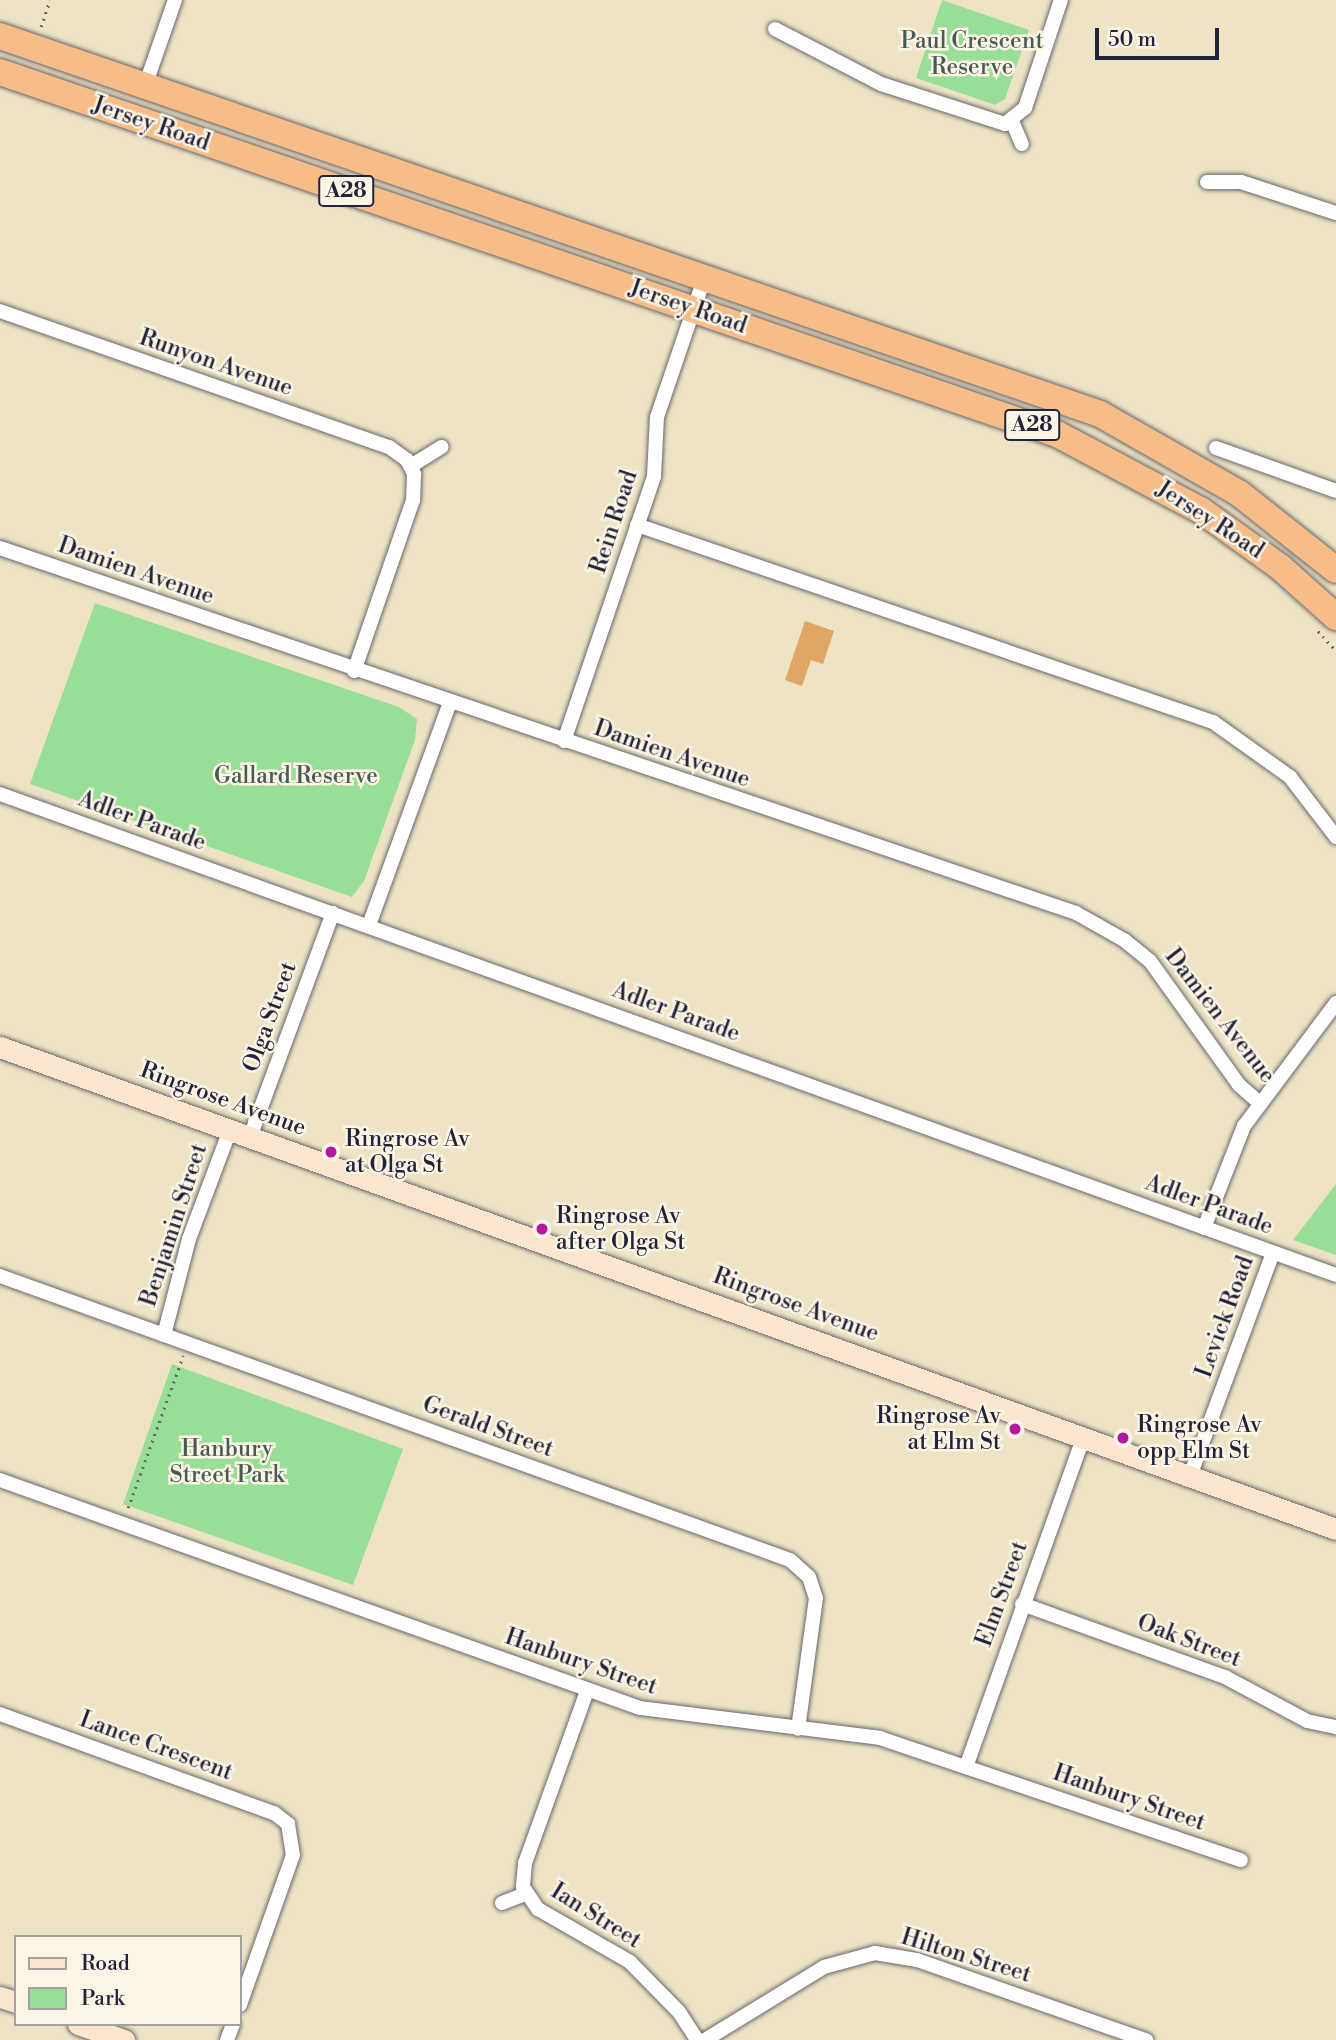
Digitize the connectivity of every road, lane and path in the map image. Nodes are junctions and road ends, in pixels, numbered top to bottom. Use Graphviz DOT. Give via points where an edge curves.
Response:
graph roads {
  1 [pos="50,0"];
  2 [pos="175,0"];
  3 [pos="1061,0"];
  4 [pos="775,29"];
  5 [pos="39,30"];
  6 [pos="0,36"];
  7 [pos="0,72"];
  8 [pos="145,86"];
  9 [pos="1012,121"];
  10 [pos="1023,144"];
  11 [pos="1207,182"];
  12 [pos="1336,213"];
  13 [pos="705,276"];
  14 [pos="693,309"];
  15 [pos="0,311"];
  16 [pos="441,447"];
  17 [pos="1216,448"];
  18 [pos="411,466"];
  19 [pos="1336,491"];
  20 [pos="637,525"];
  21 [pos="0,548"];
  22 [pos="1336,570"];
  23 [pos="1336,617"];
  24 [pos="354,671"];
  25 [pos="450,703"];
  26 [pos="564,741"];
  27 [pos="0,794"];
  28 [pos="1336,837"];
  29 [pos="333,913"];
  30 [pos="369,925"];
  31 [pos="1336,1003"];
  32 [pos="0,1047"];
  33 [pos="1261,1103"];
  34 [pos="240,1133"];
  35 [pos="1204,1228"];
  36 [pos="1273,1253"];
  37 [pos="1336,1275"];
  38 [pos="0,1276"];
  39 [pos="164,1335"];
  40 [pos="188,1343"];
  41 [pos="1083,1438"];
  42 [pos="1191,1476"];
  43 [pos="0,1480"];
  44 [pos="122,1524"];
  45 [pos="1336,1529"];
  46 [pos="1022,1604"];
  47 [pos="587,1691"];
  48 [pos="0,1714"];
  49 [pos="1336,1727"];
  50 [pos="798,1729"];
  51 [pos="966,1767"];
  52 [pos="306,1822"];
  53 [pos="292,1829"];
  54 [pos="1241,1860"];
  55 [pos="525,1894"];
  56 [pos="502,1903"];
  57 [pos="242,1999"];
  58 [pos="84,2026"];
  59 [pos="124,2040"];
  60 [pos="697,2040"];
  61 [pos="705,2040"];
  62 [pos="1146,2040"];
  1 -- 5 [label="path"];
  2 -- 8 [label="street"];
  3 -- 9 [label="street" via="1025,108"];
  4 -- 9 [label="street" via="881,84 991,123"];
  6 -- 8 [label="highway, Jersey Road / A28"];
  7 -- 14 [label="highway, Jersey Road / A28"];
  8 -- 13 [label="highway, Jersey Road / A28"];
  9 -- 10 [label="street"];
  11 -- 12 [label="street" via="1234,180"];
  13 -- 14 [label="street, Rein Road"];
  13 -- 22 [label="highway, Jersey Road / A28" via="1100,414 1241,494"];
  14 -- 20 [label="street, Rein Road" via="657,417 656,464"];
  14 -- 23 [label="highway, Jersey Road / A28" via="1077,443 1225,526"];
  15 -- 18 [label="street, Runyon Avenue" via="388,447"];
  16 -- 18 [label="street"];
  17 -- 19 [label="street"];
  18 -- 24 [label="street" via="413,500"];
  20 -- 26 [label="street, Rein Road"];
  20 -- 28 [label="street" via="1213,722 1280,768"];
  21 -- 24 [label="street, Damien Avenue"];
  24 -- 25 [label="street, Damien Avenue"];
  25 -- 26 [label="street, Damien Avenue"];
  25 -- 30 [label="street"];
  26 -- 33 [label="street, Damien Avenue" via="1100,925 1158,971 1239,1085"];
  27 -- 29 [label="street, Adler Parade"];
  29 -- 30 [label="street, Adler Parade"];
  29 -- 34 [label="street, Olga Street"];
  30 -- 35 [label="street, Adler Parade"];
  31 -- 33 [label="street"];
  32 -- 34 [label="street, Ringrose Avenue"];
  33 -- 35 [label="street" via="1237,1139"];
  34 -- 39 [label="street, Benjamin Street" via="189,1239"];
  34 -- 41 [label="street, Ringrose Avenue"];
  35 -- 36 [label="street, Adler Parade"];
  36 -- 37 [label="street, Adler Parade"];
  36 -- 42 [label="street, Levick Road"];
  38 -- 39 [label="street, Gerald Street"];
  39 -- 40 [label="street, Gerald Street"];
  40 -- 44 [label="path"];
  40 -- 50 [label="street, Gerald Street" via="790,1560 809,1577 816,1598"];
  41 -- 42 [label="street, Ringrose Avenue"];
  41 -- 46 [label="street, Elm Street"];
  42 -- 45 [label="street, Ringrose Avenue"];
  43 -- 44 [label="street, Hanbury Street"];
  44 -- 47 [label="street, Hanbury Street"];
  46 -- 49 [label="street, Oak Street" via="1225,1677 1302,1719"];
  46 -- 51 [label="street, Elm Street"];
  47 -- 50 [label="street, Hanbury Street" via="659,1713"];
  47 -- 55 [label="street, Ian Street" via="525,1863"];
  48 -- 53 [label="street, Lance Crescent" via="274,1813"];
  50 -- 51 [label="street, Hanbury Street" via="880,1738"];
  51 -- 54 [label="street, Hanbury Street"];
  52 -- 53 [label="street"];
  53 -- 57 [label="street" via="293,1855"];
  55 -- 56 [label="street, Ian Street"];
  55 -- 60 [label="street, Ian Street" via="538,1909 630,1962 679,2012"];
  58 -- 59 [label="street"];
  61 -- 62 [label="street, Hilton Street" via="824,1967 875,1953 916,1960"];
}
